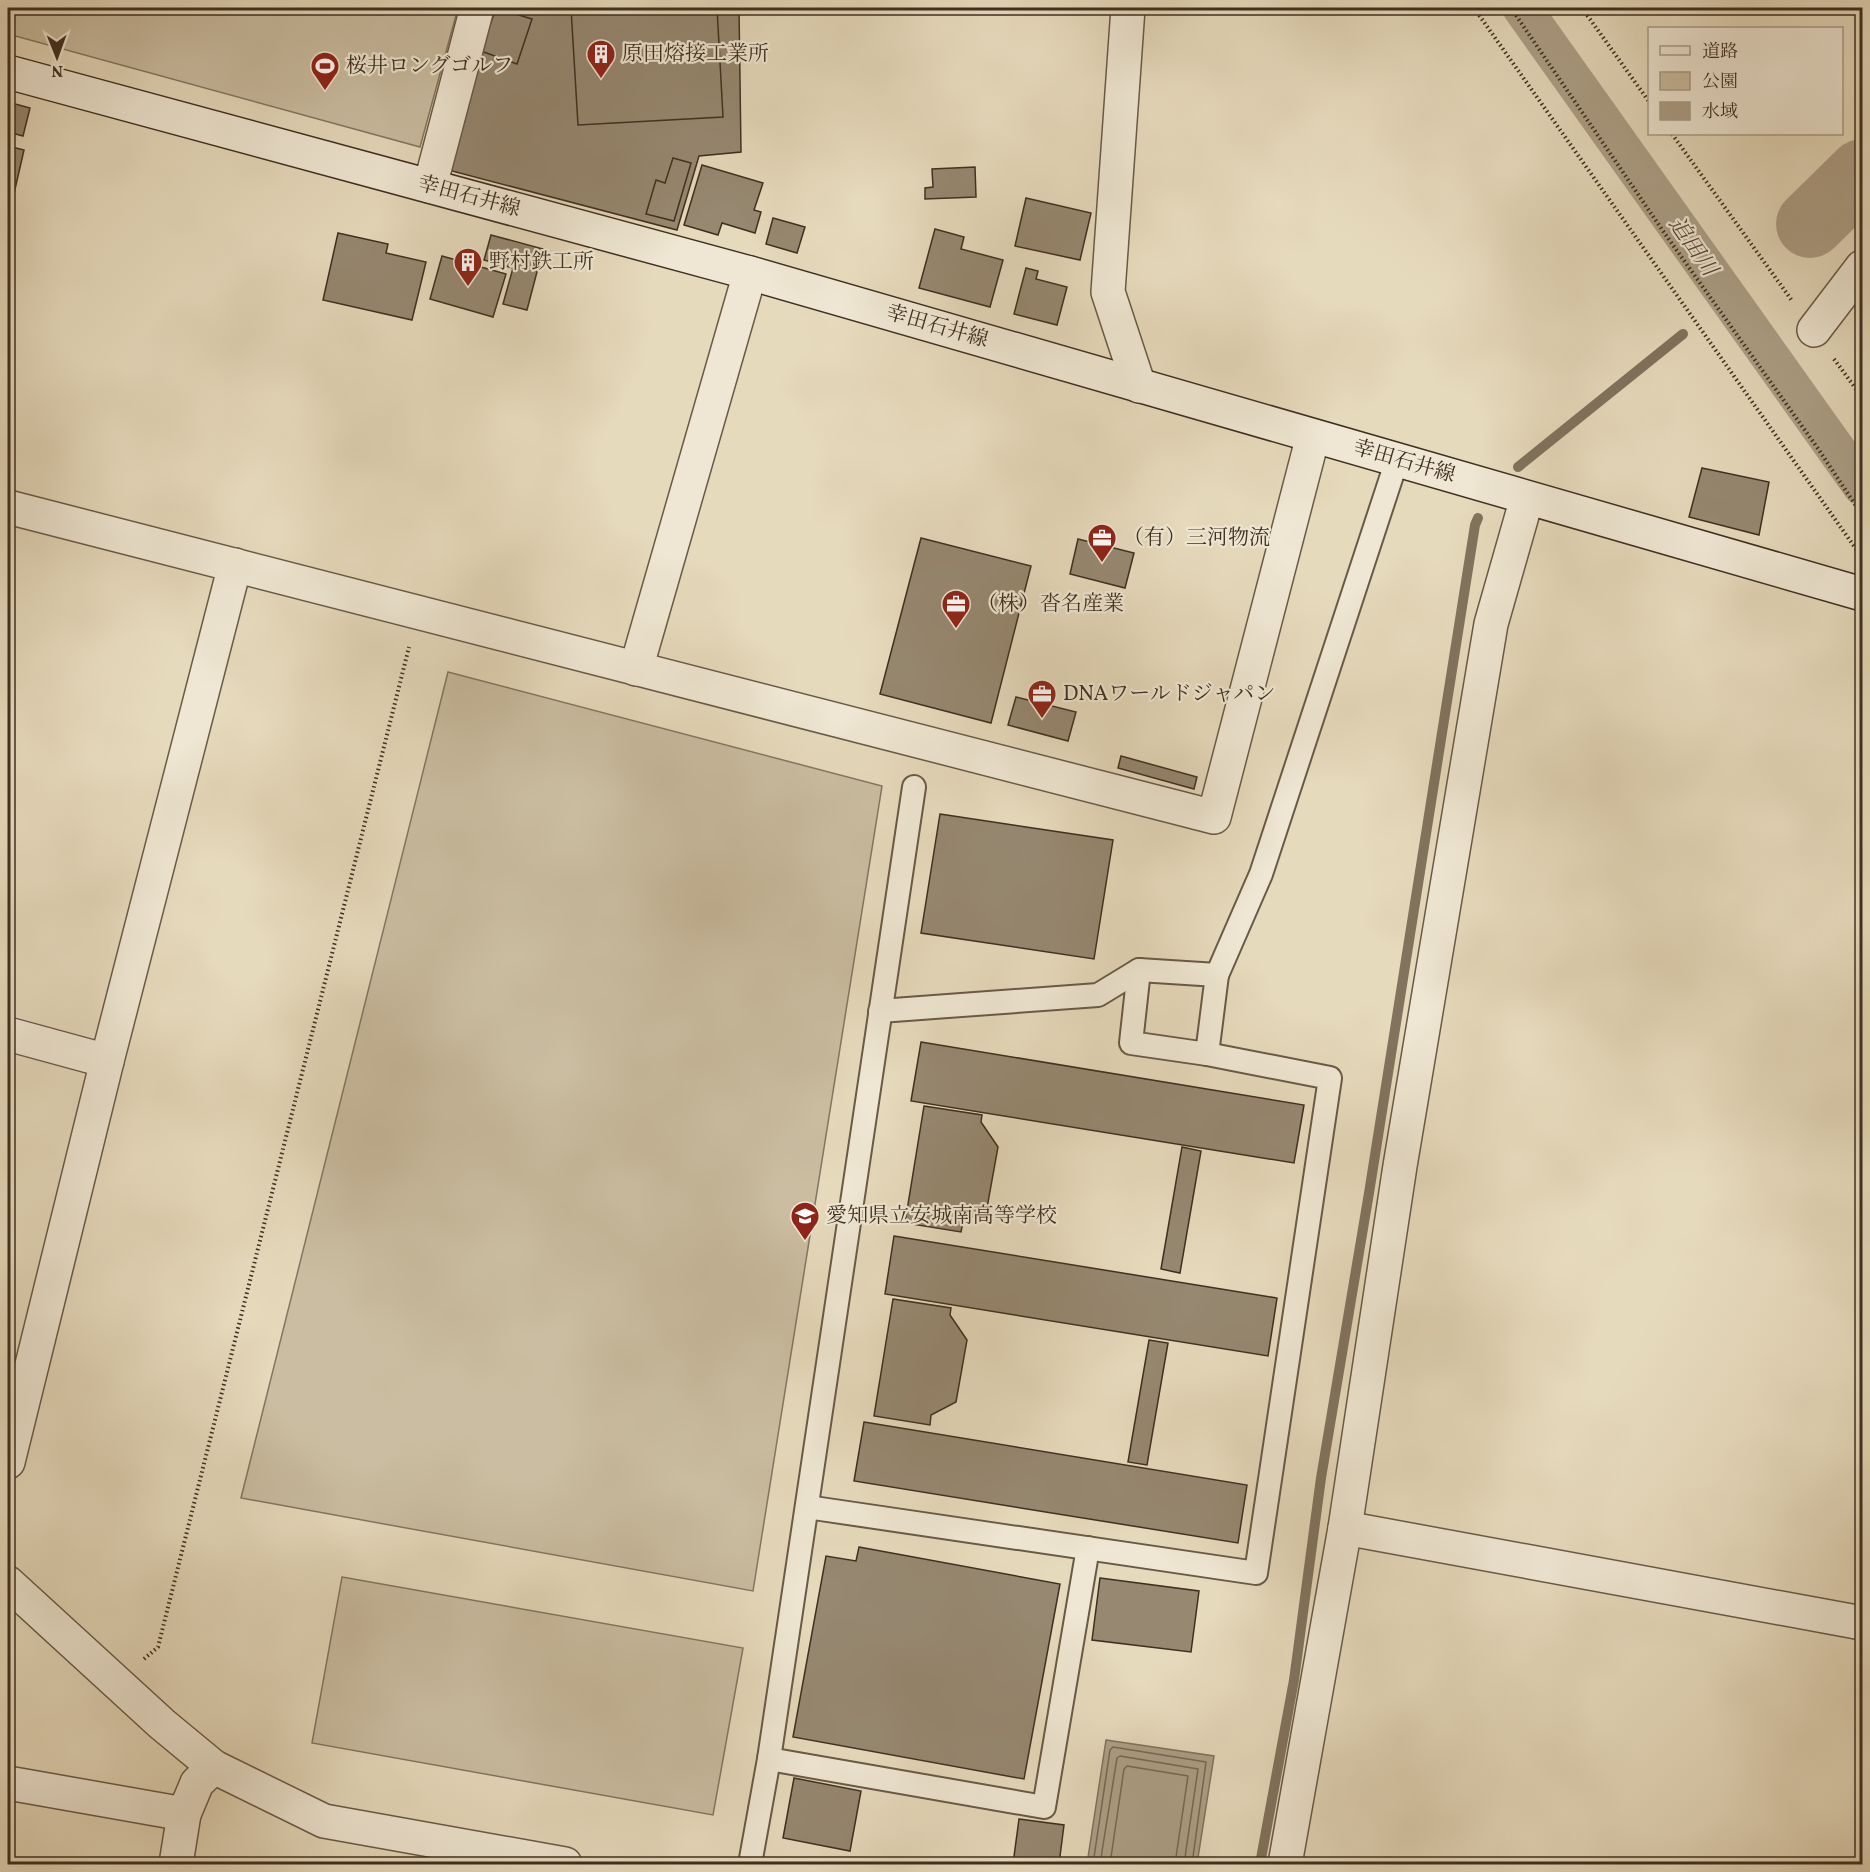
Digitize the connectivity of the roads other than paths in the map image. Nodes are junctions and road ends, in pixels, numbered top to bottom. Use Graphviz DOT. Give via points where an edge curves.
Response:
graph roads {
  1 [pos="477,8"];
  2 [pos="1128,8"];
  3 [pos="8,72"];
  4 [pos="430,186"];
  5 [pos="1863,267"];
  6 [pos="750,273"];
  7 [pos="1814,330"];
  8 [pos="1138,386"];
  9 [pos="1313,436"];
  10 [pos="1397,460"];
  11 [pos="1527,498"];
  12 [pos="8,507"];
  13 [pos="236,566"];
  14 [pos="1863,594"];
  15 [pos="636,669"];
  16 [pos="914,787"];
  17 [pos="1139,970"];
  18 [pos="1217,975"];
  19 [pos="880,1011"];
  20 [pos="8,1034"];
  21 [pos="1206,1054"];
  22 [pos="107,1061"];
  23 [pos="8,1462"];
  24 [pos="807,1507"];
  25 [pos="1345,1528"];
  26 [pos="1088,1548"];
  27 [pos="8,1583"];
  28 [pos="1863,1623"];
  29 [pos="768,1759"];
  30 [pos="214,1767"];
  31 [pos="8,1783"];
  32 [pos="184,1814"];
  33 [pos="176,1864"];
  34 [pos="565,1864"];
  35 [pos="750,1864"];
  36 [pos="1285,1864"];
  1 -- 4 [label="street"];
  2 -- 8 [label="street" via="1108,292"];
  3 -- 4 [label="street, 幸田石井線"];
  4 -- 6 [label="street, 幸田石井線"];
  5 -- 7 [label="street"];
  6 -- 8 [label="street, 幸田石井線"];
  6 -- 15 [label="street"];
  8 -- 9 [label="street, 幸田石井線"];
  9 -- 10 [label="street, 幸田石井線"];
  9 -- 15 [label="street" via="1214,817"];
  10 -- 11 [label="street, 幸田石井線"];
  10 -- 18 [label="lane" via="1261,874"];
  11 -- 14 [label="street, 幸田石井線"];
  11 -- 25 [label="street" via="1491,624 1400,1166"];
  12 -- 13 [label="street"];
  13 -- 15 [label="street"];
  13 -- 22 [label="street"];
  16 -- 19 [label="lane"];
  17 -- 18 [label="lane"];
  17 -- 19 [label="lane" via="1098,995"];
  17 -- 21 [label="lane" via="1131,1042"];
  18 -- 21 [label="lane"];
  19 -- 24 [label="lane"];
  20 -- 22 [label="street"];
  21 -- 26 [label="lane" via="1330,1078 1256,1573"];
  22 -- 23 [label="street"];
  24 -- 26 [label="lane"];
  24 -- 29 [label="lane"];
  25 -- 28 [label="street"];
  25 -- 36 [label="street"];
  26 -- 29 [label="lane" via="1044,1807"];
  27 -- 30 [label="street"];
  29 -- 35 [label="lane"];
  30 -- 32 [label="street" via="197,1783"];
  30 -- 34 [label="street" via="324,1821"];
  31 -- 32 [label="street"];
  32 -- 33 [label="street"];
}
